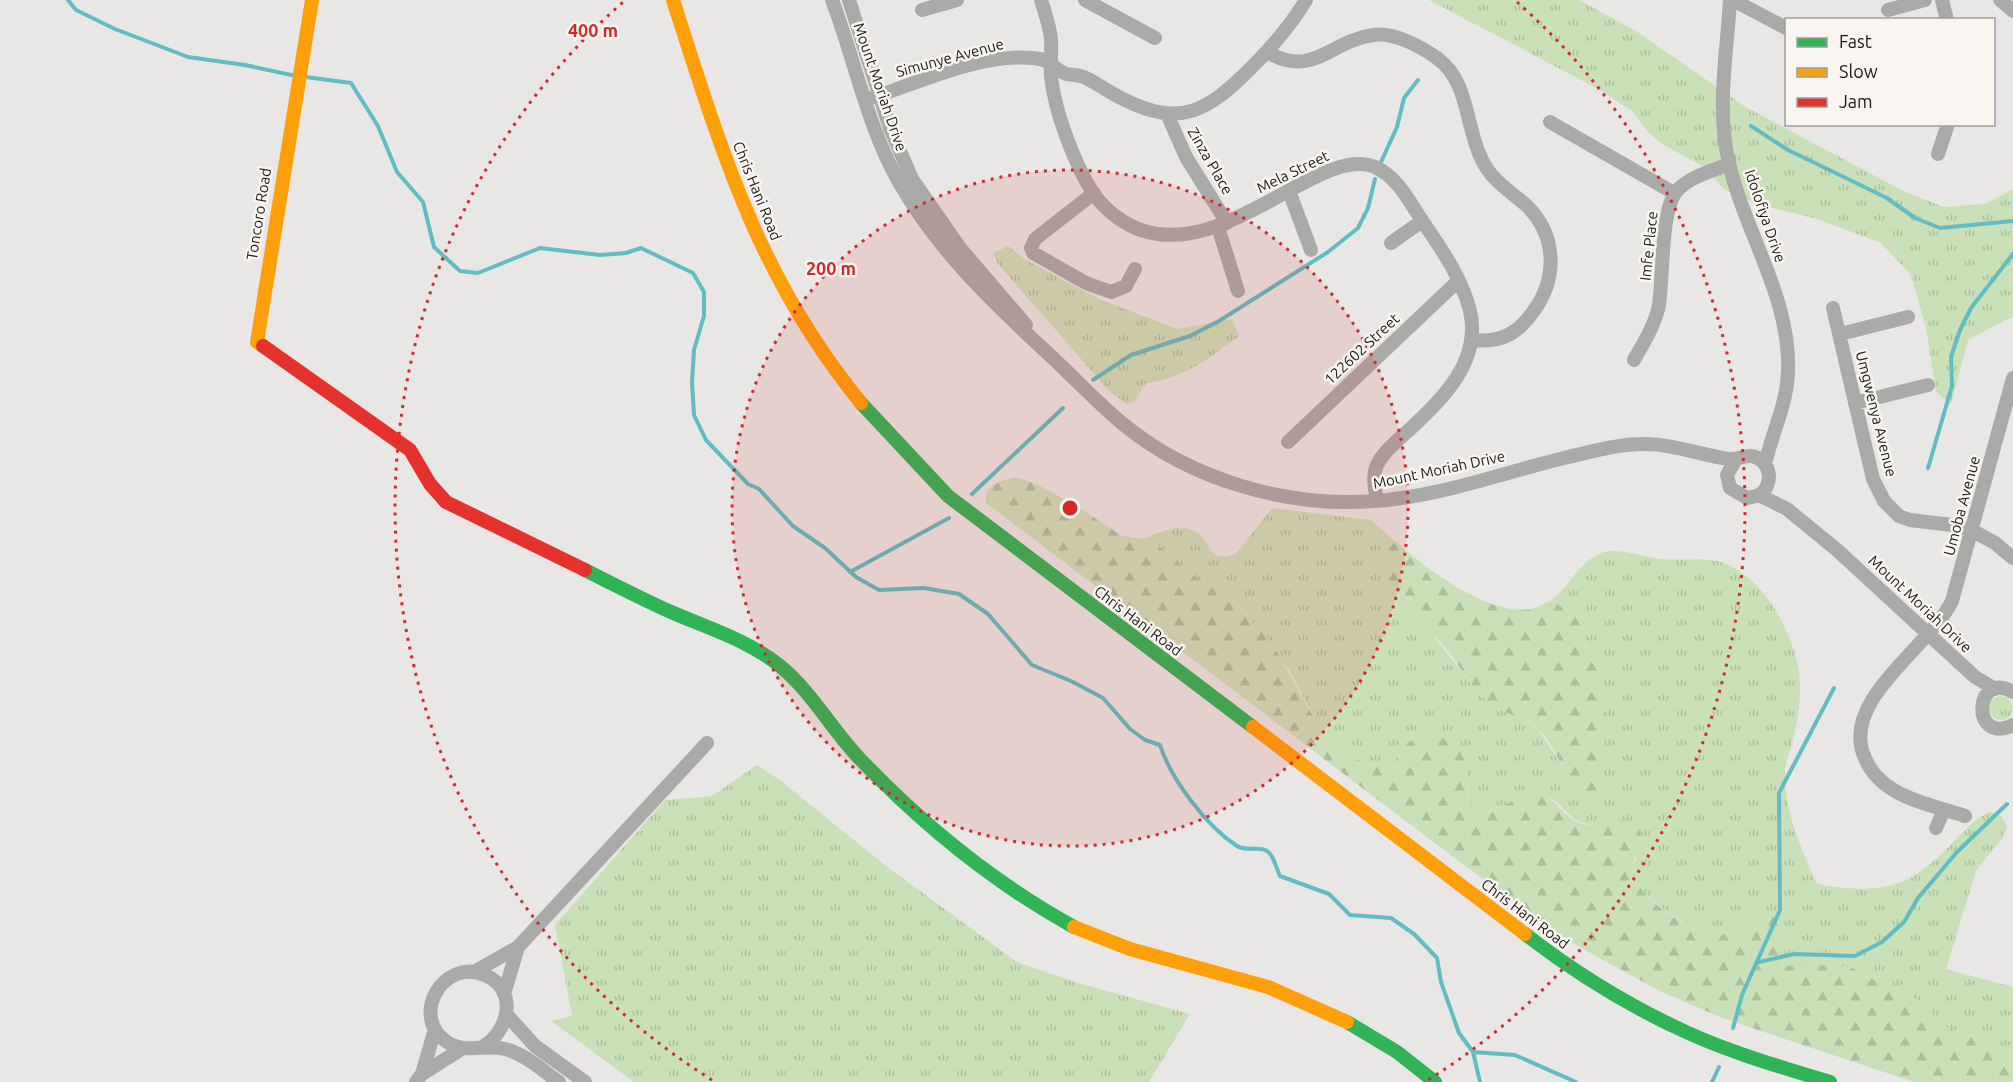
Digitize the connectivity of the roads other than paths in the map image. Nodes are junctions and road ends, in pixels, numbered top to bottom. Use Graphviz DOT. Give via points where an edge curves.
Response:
graph roads {
  1 [pos="312,0"];
  2 [pos="673,0"];
  3 [pos="832,0"];
  4 [pos="849,0"];
  5 [pos="957,0"];
  6 [pos="1041,0"];
  7 [pos="1085,0"];
  8 [pos="1306,0"];
  9 [pos="1732,0"];
  10 [pos="1925,0"];
  11 [pos="1942,0"];
  12 [pos="2000,0"];
  13 [pos="922,10"];
  14 [pos="1888,10"];
  15 [pos="2013,11"];
  16 [pos="1946,18"];
  17 [pos="1785,27"];
  18 [pos="1155,38"];
  19 [pos="1267,52"];
  20 [pos="1050,61"];
  21 [pos="880,95"];
  22 [pos="866,100"];
  23 [pos="1167,114"];
  24 [pos="1550,122"];
  25 [pos="1947,126"];
  26 [pos="1938,154"];
  27 [pos="1729,164"];
  28 [pos="1289,191"];
  29 [pos="1094,193"];
  30 [pos="1674,194"];
  31 [pos="1422,221"];
  32 [pos="1222,225"];
  33 [pos="1391,243"];
  34 [pos="1311,249"];
  35 [pos="1135,269"];
  36 [pos="1459,280"];
  37 [pos="1238,291"];
  38 [pos="1833,308"];
  39 [pos="1908,317"];
  40 [pos="1840,334"];
  41 [pos="1471,340"];
  42 [pos="1041,346"];
  43 [pos="1634,360"];
  44 [pos="2013,378"];
  45 [pos="1928,385"];
  46 [pos="1855,403"];
  47 [pos="1771,438"];
  48 [pos="1288,442"];
  49 [pos="1708,456"];
  50 [pos="1742,458"];
  51 [pos="1765,464"];
  52 [pos="1727,475"];
  53 [pos="1764,490"];
  54 [pos="1377,501"];
  55 [pos="1973,531"];
  56 [pos="2013,558"];
  57 [pos="1928,635"];
  58 [pos="1990,692"];
  59 [pos="2013,692"];
  60 [pos="2013,725"];
  61 [pos="1999,729"];
  62 [pos="2013,741"];
  63 [pos="706,744"];
  64 [pos="1944,810"];
  65 [pos="1965,816"];
  66 [pos="1936,828"];
  67 [pos="518,947"];
  68 [pos="474,972"];
  69 [pos="504,994"];
  70 [pos="507,1015"];
  71 [pos="435,1029"];
  72 [pos="482,1047"];
  73 [pos="463,1048"];
  74 [pos="1792,1076"];
  75 [pos="419,1078"];
  76 [pos="559,1082"];
  77 [pos="585,1082"];
  78 [pos="1435,1082"];
  79 [pos="1830,1082"];
  1 -- 78 [label="street, Toncoro Road" via="257,342 410,450 435,494 446,502 658,606 757,649 783,668 860,759 892,789 998,878 1054,916 1129,951 1267,987 1314,1006 1408,1059"];
  2 -- 74 [label="street, Chris Hani Road" via="747,218 771,267 809,335 844,384 948,496 1558,959 1685,1032"];
  3 -- 22 [label="street, Mount Moriah Drive"];
  4 -- 21 [label="street, Mount Moriah Drive"];
  5 -- 13 [label="street"];
  6 -- 20 [label="street, Mela Street" via="1051,39"];
  7 -- 18 [label="street"];
  8 -- 19 [label="street, Simunye Avenue"];
  9 -- 17 [label="street"];
  9 -- 27 [label="street, Idolofiya Drive" via="1723,108"];
  10 -- 14 [label="street"];
  11 -- 16 [label="street"];
  12 -- 15 [label="street"];
  19 -- 23 [label="street, Simunye Avenue" via="1218,99 1188,112"];
  19 -- 41 [label="street" via="1281,60 1301,63 1363,37 1388,36 1420,48 1454,75 1481,159 1491,176 1534,215 1547,234 1552,261 1544,294 1519,329 1496,340"];
  20 -- 21 [label="street, Simunye Avenue" via="1017,57 996,60"];
  20 -- 23 [label="street, Simunye Avenue" via="1064,73 1084,76 1140,107"];
  20 -- 29 [label="street, Mela Street" via="1057,106"];
  21 -- 22 [label="street, Simunye Avenue"];
  21 -- 42 [label="street, Mount Moriah Drive" via="912,179 960,248"];
  22 -- 42 [label="street, Mount Moriah Drive" via="891,166 929,229 995,305"];
  23 -- 32 [label="street, Zinza Place"];
  24 -- 30 [label="street"];
  25 -- 26 [label="street"];
  27 -- 30 [label="street" via="1689,181"];
  27 -- 47 [label="street, Idolofiya Drive" via="1777,301 1787,343 1785,397"];
  28 -- 31 [label="street, Mela Street" via="1337,168 1369,165 1396,183"];
  28 -- 32 [label="street, Mela Street"];
  28 -- 34 [label="street"];
  29 -- 32 [label="street, Mela Street" via="1125,222 1151,233 1182,236"];
  29 -- 35 [label="street" via="1035,239 1033,253 1086,283 1111,292 1125,286"];
  30 -- 43 [label="street, Imfe Place" via="1666,225 1659,306"];
  31 -- 33 [label="street"];
  31 -- 36 [label="street, Mela Street"];
  32 -- 37 [label="street, Zinza Place"];
  36 -- 41 [label="street, Mela Street" via="1471,314"];
  36 -- 48 [label="street, 122602 Street"];
  38 -- 40 [label="street, Umgwenya Avenue"];
  39 -- 40 [label="street"];
  40 -- 46 [label="street, Umgwenya Avenue"];
  41 -- 54 [label="street, Mela Street" via="1449,391 1396,441 1378,465"];
  42 -- 54 [label="street, Mount Moriah Drive" via="1125,425 1184,462 1215,476 1279,495"];
  44 -- 55 [label="street, Umoba Avenue"];
  45 -- 46 [label="street"];
  46 -- 55 [label="street, Umgwenya Avenue" via="1873,478 1884,501 1899,516 1910,520"];
  47 -- 50 [label="street"];
  47 -- 51 [label="street, Idolofiya Drive"];
  49 -- 50 [label="street, Mount Moriah Drive"];
  49 -- 52 [label="street, Mount Moriah Drive"];
  49 -- 54 [label="street, Mount Moriah Drive" via="1665,444 1632,444"];
  50 -- 51 [label="street, Mount Moriah Drive" via="1760,459"];
  50 -- 52 [label="street"];
  51 -- 53 [label="street" via="1768,470"];
  52 -- 53 [label="street, Mount Moriah Drive" via="1735,493 1747,498"];
  53 -- 57 [label="street, Mount Moriah Drive" via="1837,550"];
  55 -- 56 [label="street, Umgwenya Avenue"];
  55 -- 57 [label="street, Umoba Avenue" via="1952,601"];
  57 -- 58 [label="street, Mount Moriah Drive"];
  57 -- 64 [label="street, Umoba Avenue" via="1871,701 1860,729 1861,746 1865,762 1885,786"];
  58 -- 59 [label="street" via="2003,688"];
  58 -- 61 [label="street, Mount Moriah Drive" via="1982,702 1982,716"];
  60 -- 61 [label="street"];
  61 -- 62 [label="street, Mount Moriah Drive"];
  63 -- 67 [label="street"];
  64 -- 65 [label="street, Umoba Avenue"];
  64 -- 66 [label="street"];
  67 -- 68 [label="street"];
  67 -- 69 [label="street"];
  68 -- 69 [label="street" via="491,980"];
  68 -- 71 [label="street" via="461,972 439,986 430,1009"];
  69 -- 70 [label="street"];
  70 -- 72 [label="street" via="501,1031"];
  70 -- 77 [label="street" via="535,1046"];
  71 -- 73 [label="street" via="446,1042"];
  71 -- 75 [label="street"];
  72 -- 73 [label="street"];
  72 -- 76 [label="street" via="519,1054"];
  73 -- 75 [label="street"];
  74 -- 79 [label="street, Chris Hani Road"];
}
